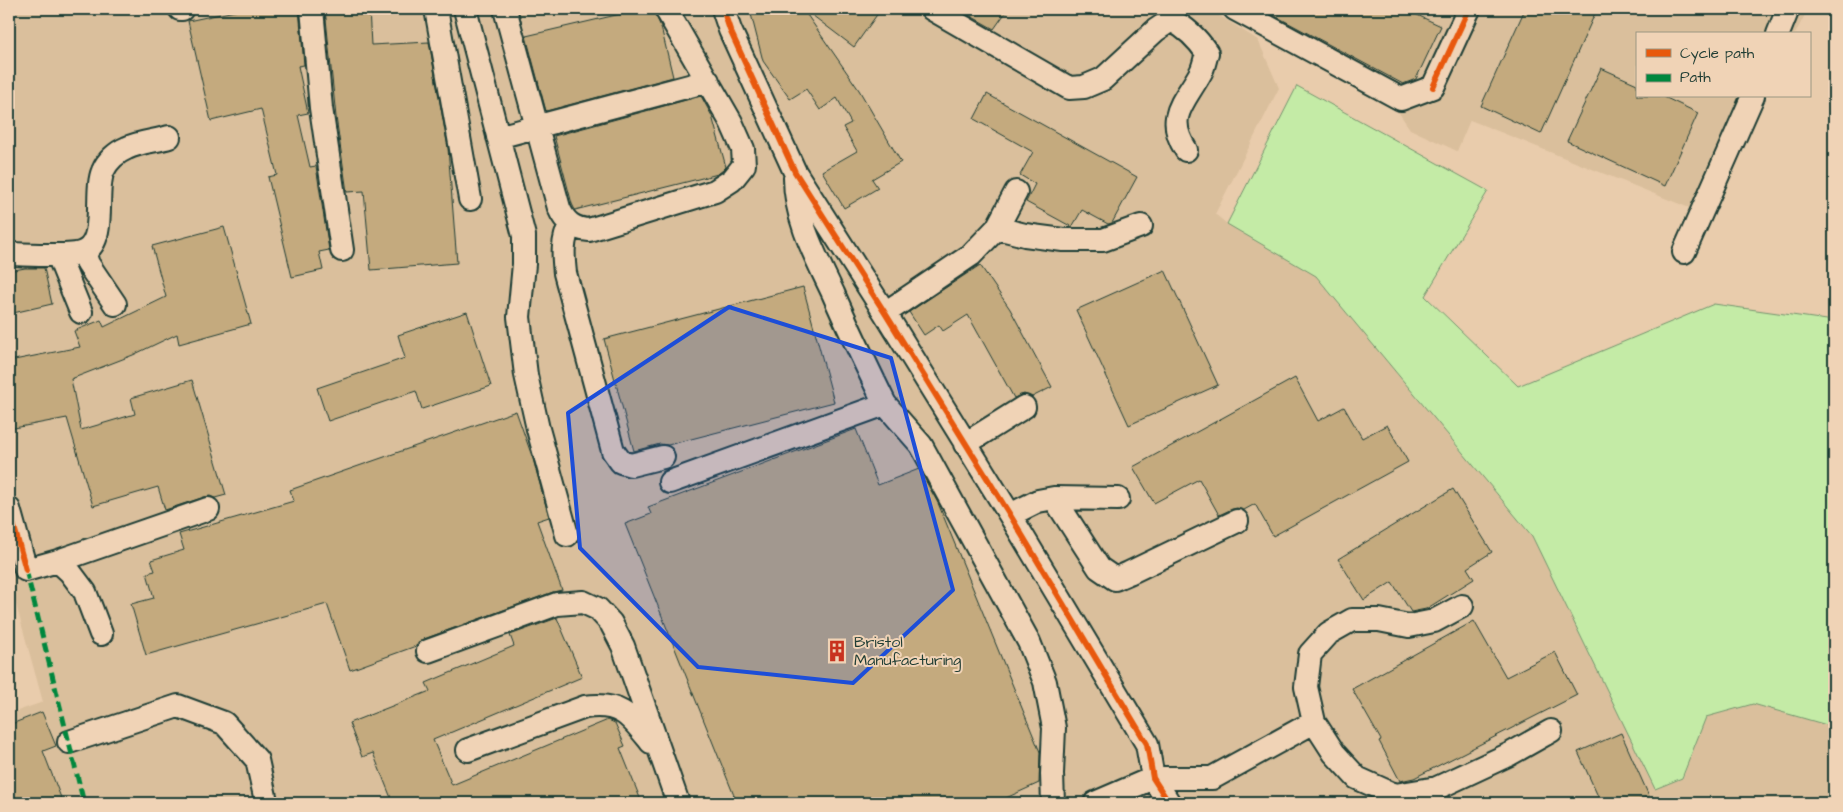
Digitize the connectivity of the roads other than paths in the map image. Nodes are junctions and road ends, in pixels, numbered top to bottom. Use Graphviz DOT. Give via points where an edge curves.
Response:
graph roads {
  1 [pos="312,9"];
  2 [pos="436,9"];
  3 [pos="465,9"];
  4 [pos="505,9"];
  5 [pos="666,9"];
  6 [pos="723,9"];
  7 [pos="932,9"];
  8 [pos="1235,9"];
  9 [pos="1469,9"];
  10 [pos="1788,9"];
  11 [pos="1779,32"];
  12 [pos="708,81"];
  13 [pos="1752,98"];
  14 [pos="538,127"];
  15 [pos="168,137"];
  16 [pos="498,137"];
  17 [pos="1186,150"];
  18 [pos="795,172"];
  19 [pos="1016,192"];
  20 [pos="470,199"];
  21 [pos="570,225"];
  22 [pos="1141,226"];
  23 [pos="997,228"];
  24 [pos="342,250"];
  25 [pos="84,252"];
  26 [pos="1684,252"];
  27 [pos="9,254"];
  28 [pos="58,255"];
  29 [pos="115,304"];
  30 [pos="81,312"];
  31 [pos="885,313"];
  32 [pos="885,404"];
  33 [pos="1024,408"];
  34 [pos="964,444"];
  35 [pos="663,457"];
  36 [pos="670,482"];
  37 [pos="1054,498"];
  38 [pos="1118,499"];
  39 [pos="9,509"];
  40 [pos="208,509"];
  41 [pos="1010,515"];
  42 [pos="1237,521"];
  43 [pos="567,535"];
  44 [pos="58,561"];
  45 [pos="1462,606"];
  46 [pos="101,634"];
  47 [pos="428,651"];
  48 [pos="1314,722"];
  49 [pos="1551,730"];
  50 [pos="69,742"];
  51 [pos="468,750"];
  52 [pos="659,750"];
  53 [pos="1153,778"];
  54 [pos="266,801"];
  55 [pos="678,803"];
  56 [pos="1053,803"];
  57 [pos="1095,803"];
  58 [pos="1169,803"];
  1 -- 24 [label="street" via="321,108"];
  2 -- 20 [label="street"];
  3 -- 16 [label="street"];
  4 -- 14 [label="street"];
  5 -- 12 [label="street"];
  6 -- 18 [label="street"];
  7 -- 17 [label="street" via="1069,88 1084,87 1103,79 1170,20 1184,26 1207,53 1202,70 1177,115 1177,133"];
  8 -- 9 [label="street" via="1401,99 1433,87"];
  10 -- 11 [label="street"];
  12 -- 14 [label="street"];
  12 -- 21 [label="street" via="743,149 744,165 732,180 715,191 589,230"];
  13 -- 26 [label="street"];
  14 -- 16 [label="street"];
  14 -- 21 [label="street" via="559,208"];
  15 -- 25 [label="street" via="128,147 110,159 102,172 97,234 92,246"];
  16 -- 43 [label="street" via="524,236 519,317 526,375"];
  18 -- 31 [label="street"];
  18 -- 32 [label="street" via="795,193 810,244"];
  19 -- 23 [label="street"];
  21 -- 35 [label="street" via="562,252 565,272 613,451 621,462 631,465"];
  22 -- 23 [label="street" via="1103,240 1063,240"];
  23 -- 31 [label="street" via="971,255"];
  25 -- 28 [label="street"];
  25 -- 29 [label="street" via="88,264"];
  27 -- 28 [label="street"];
  28 -- 30 [label="street"];
  31 -- 34 [label="street"];
  32 -- 36 [label="street"];
  32 -- 56 [label="street" via="921,445 1029,642 1045,682 1054,728"];
  33 -- 34 [label="street"];
  34 -- 41 [label="street"];
  37 -- 38 [label="street"];
  37 -- 41 [label="street" via="1038,501"];
  37 -- 42 [label="street" via="1099,568 1115,578"];
  39 -- 44 [label="street" via="26,570"];
  40 -- 44 [label="street"];
  41 -- 53 [label="street" via="1147,744"];
  44 -- 46 [label="street" via="85,592"];
  45 -- 48 [label="street" via="1434,621 1409,626 1379,620 1352,620 1329,633 1310,654 1306,687"];
  47 -- 52 [label="street" via="557,604 583,602 598,609 611,623 624,646"];
  48 -- 49 [label="street" via="1334,753 1357,778 1394,795 1437,788 1510,754"];
  48 -- 53 [label="street" via="1212,778"];
  50 -- 54 [label="street" via="178,706 224,723 257,760"];
  51 -- 52 [label="street" via="585,707 603,705 620,710"];
  52 -- 55 [label="street"];
  53 -- 57 [label="street"];
  53 -- 58 [label="street"];
}
